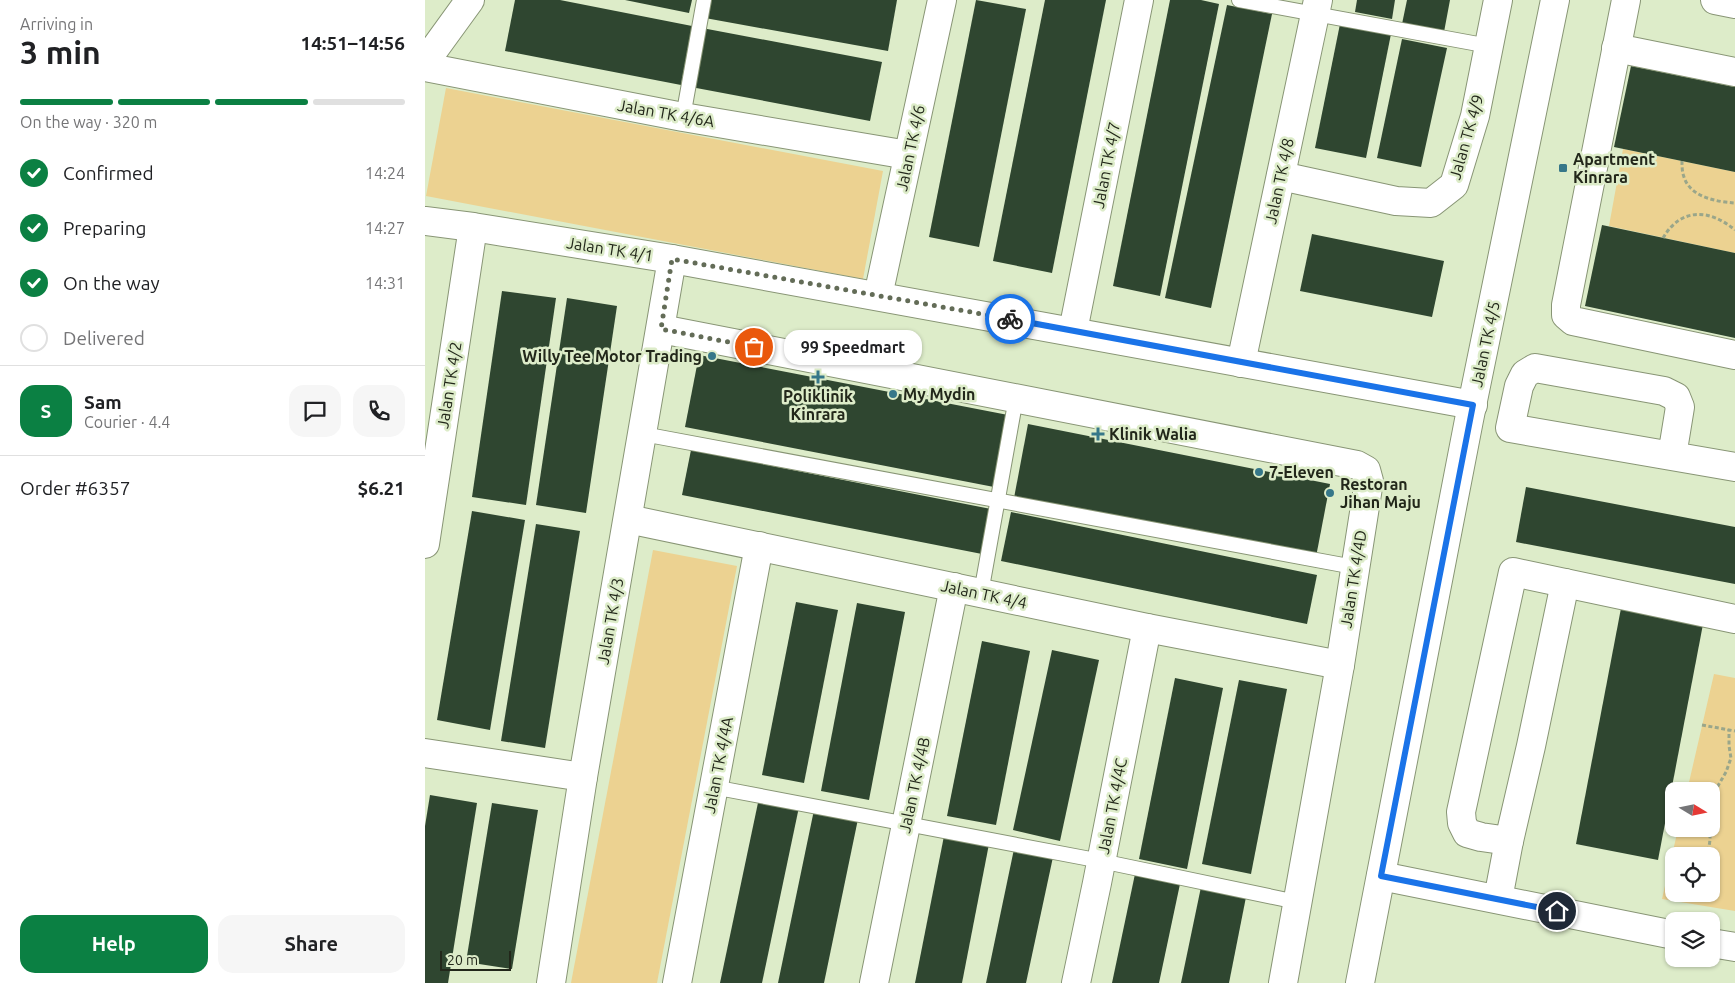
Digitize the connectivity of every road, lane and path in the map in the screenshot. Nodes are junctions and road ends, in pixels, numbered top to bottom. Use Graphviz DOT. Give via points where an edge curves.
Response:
graph roads {
  1 [pos="470,0"];
  2 [pos="704,0"];
  3 [pos="942,0"];
  4 [pos="1139,0"];
  5 [pos="1239,0"];
  6 [pos="1498,0"];
  7 [pos="1555,0"];
  8 [pos="1626,0"];
  9 [pos="1715,0"];
  10 [pos="1735,4"];
  11 [pos="1317,7"];
  12 [pos="1489,46"];
  13 [pos="1616,48"];
  14 [pos="425,62"];
  15 [pos="425,67"];
  16 [pos="1735,72"];
  17 [pos="683,117"];
  18 [pos="908,155"];
  19 [pos="1682,161"];
  20 [pos="1281,176"];
  21 [pos="1735,203"];
  22 [pos="425,222"];
  23 [pos="473,226"];
  24 [pos="1735,230"];
  25 [pos="1663,238"];
  26 [pos="672,259"];
  27 [pos="878,296"];
  28 [pos="661,329"];
  29 [pos="1073,331"];
  30 [pos="1735,355"];
  31 [pos="1241,363"];
  32 [pos="1016,398"];
  33 [pos="1473,405"];
  34 [pos="643,434"];
  35 [pos="1672,456"];
  36 [pos="1735,467"];
  37 [pos="430,473"];
  38 [pos="997,501"];
  39 [pos="628,519"];
  40 [pos="425,544"];
  41 [pos="759,546"];
  42 [pos="1354,567"];
  43 [pos="1565,583"];
  44 [pos="954,587"];
  45 [pos="981,593"];
  46 [pos="1735,619"];
  47 [pos="1147,628"];
  48 [pos="1340,665"];
  49 [pos="1702,726"];
  50 [pos="1729,730"];
  51 [pos="1735,731"];
  52 [pos="425,753"];
  53 [pos="583,777"];
  54 [pos="1719,782"];
  55 [pos="713,787"];
  56 [pos="906,824"];
  57 [pos="1509,841"];
  58 [pos="1101,861"];
  59 [pos="1381,876"];
  60 [pos="1498,899"];
  61 [pos="1297,902"];
  62 [pos="1665,933"];
  63 [pos="1720,944"];
  64 [pos="1735,947"];
  65 [pos="551,983"];
  66 [pos="677,983"];
  67 [pos="874,983"];
  68 [pos="1076,983"];
  69 [pos="1283,983"];
  70 [pos="1360,983"];
  1 -- 14 [label="street"];
  2 -- 17 [label="lane"];
  3 -- 18 [label="street, Jalan TK 4/6"];
  4 -- 29 [label="street, Jalan TK 4/7"];
  5 -- 11 [label="lane"];
  6 -- 12 [label="street, Jalan TK 4/9"];
  7 -- 33 [label="street, Jalan TK 4/5"];
  8 -- 13 [label="street"];
  9 -- 10 [label="street"];
  11 -- 12 [label="lane"];
  11 -- 20 [label="street, Jalan TK 4/8"];
  12 -- 20 [label="street, Jalan TK 4/9" via="1475,116 1454,185 1431,203 1396,201"];
  13 -- 16 [label="street"];
  13 -- 30 [label="street" via="1566,315 1573,321"];
  15 -- 17 [label="street, Jalan TK 4/6A"];
  17 -- 18 [label="street, Jalan TK 4/6A"];
  18 -- 27 [label="street, Jalan TK 4/6"];
  19 -- 21 [label="path" via="1683,176 1689,188 1718,202"];
  20 -- 31 [label="street, Jalan TK 4/8"];
  22 -- 23 [label="street, Jalan TK 4/1"];
  23 -- 26 [label="street, Jalan TK 4/1"];
  23 -- 37 [label="street, Jalan TK 4/2"];
  24 -- 25 [label="path" via="1717,217 1692,215 1669,227"];
  26 -- 27 [label="street, Jalan TK 4/1"];
  26 -- 28 [label="street, Jalan TK 4/3"];
  27 -- 29 [label="street, Jalan TK 4/1"];
  28 -- 32 [label="street, Jalan TK 4/4D"];
  28 -- 34 [label="street, Jalan TK 4/3"];
  29 -- 31 [label="street, Jalan TK 4/1"];
  31 -- 33 [label="street, Jalan TK 4/1"];
  32 -- 38 [label="lane"];
  32 -- 42 [label="street, Jalan TK 4/4D" via="1357,465 1366,470 1369,481"];
  33 -- 59 [label="street, Jalan TK 4/5"];
  34 -- 38 [label="lane"];
  34 -- 39 [label="street, Jalan TK 4/3"];
  35 -- 35 [label="street" via="1680,407 1676,397 1664,391 1535,368 1525,374 1519,386 1510,428"];
  35 -- 36 [label="street"];
  37 -- 40 [label="street, Jalan TK 4/2"];
  38 -- 42 [label="lane"];
  38 -- 45 [label="lane"];
  39 -- 41 [label="street, Jalan TK 4/4"];
  39 -- 53 [label="street, Jalan TK 4/3"];
  41 -- 44 [label="street, Jalan TK 4/4"];
  41 -- 55 [label="street, Jalan TK 4/4A"];
  42 -- 48 [label="street, Jalan TK 4/4D"];
  43 -- 46 [label="street"];
  43 -- 57 [label="street"];
  43 -- 57 [label="street" via="1513,572 1461,812 1467,833"];
  44 -- 45 [label="street, Jalan TK 4/4"];
  44 -- 56 [label="street, Jalan TK 4/4B"];
  45 -- 47 [label="street, Jalan TK 4/4"];
  47 -- 48 [label="street, Jalan TK 4/4"];
  47 -- 58 [label="street, Jalan TK 4/4C"];
  48 -- 61 [label="street, Jalan TK 4/4D"];
  49 -- 50 [label="path"];
  50 -- 51 [label="path"];
  50 -- 54 [label="path" via="1731,758"];
  52 -- 53 [label="street"];
  53 -- 65 [label="street, Jalan TK 4/3"];
  55 -- 56 [label="lane"];
  55 -- 66 [label="street, Jalan TK 4/4A"];
  56 -- 58 [label="lane"];
  56 -- 67 [label="street, Jalan TK 4/4B"];
  57 -- 60 [label="street"];
  58 -- 61 [label="lane"];
  58 -- 68 [label="street, Jalan TK 4/4C"];
  59 -- 60 [label="street"];
  59 -- 70 [label="street, Jalan TK 4/5"];
  60 -- 62 [label="street"];
  61 -- 69 [label="street, Jalan TK 4/4D"];
  63 -- 64 [label="street"];
}
